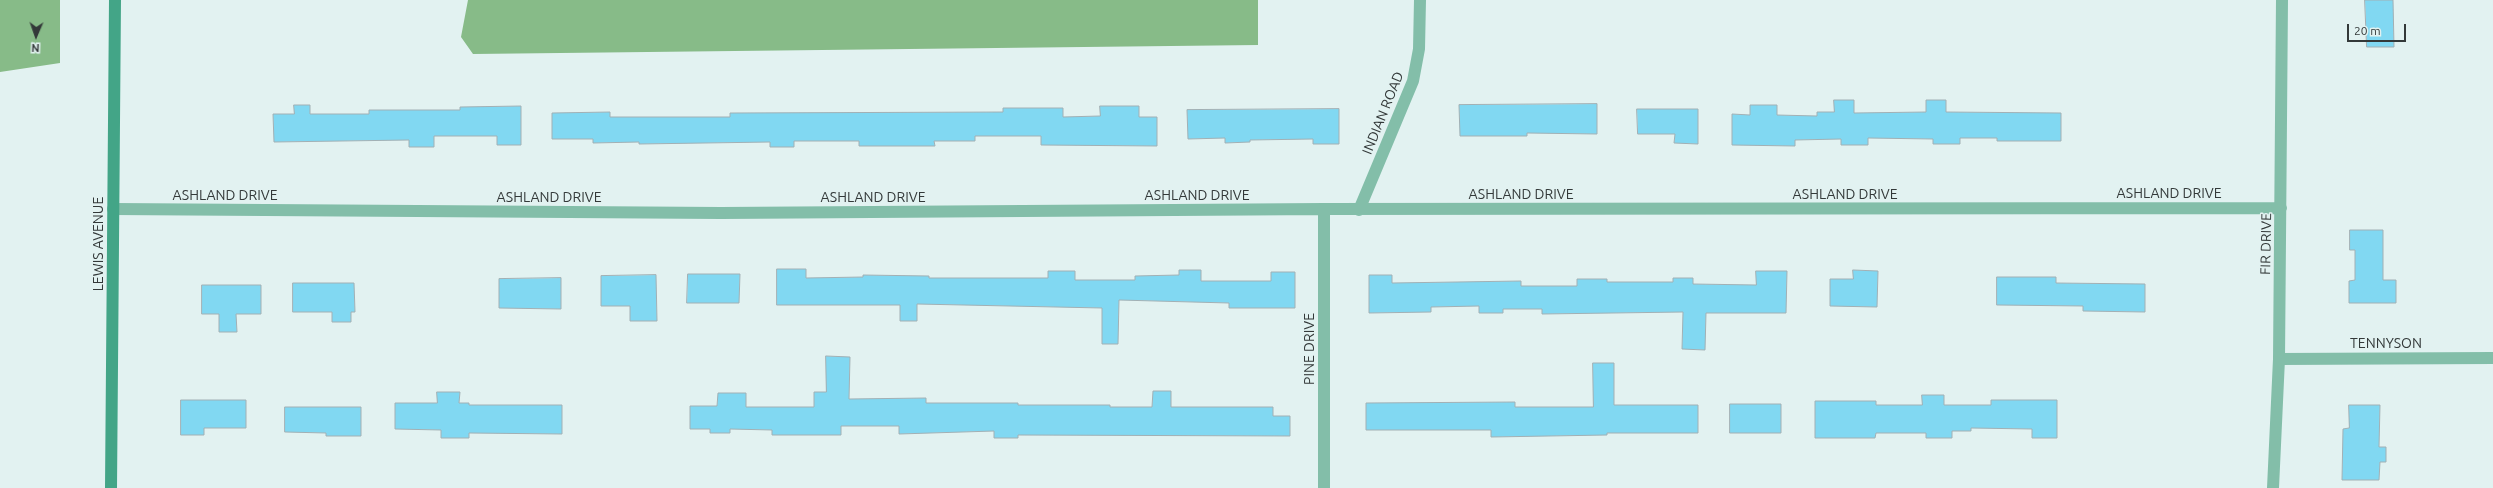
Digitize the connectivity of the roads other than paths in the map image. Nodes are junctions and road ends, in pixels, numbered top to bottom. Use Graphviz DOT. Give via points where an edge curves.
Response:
graph roads {
  1 [pos="115,0"];
  2 [pos="1420,0"];
  3 [pos="2282,0"];
  4 [pos="2281,208"];
  5 [pos="113,209"];
  6 [pos="1324,209"];
  7 [pos="1359,210"];
  8 [pos="2493,358"];
  9 [pos="2279,359"];
  10 [pos="111,488"];
  11 [pos="1324,488"];
  12 [pos="2273,488"];
  1 -- 5 [label="main road, LEWIS AVENUE"];
  2 -- 7 [label="street, INDIAN ROAD" via="1419,49 1413,81"];
  3 -- 4 [label="street, FIR DRIVE"];
  4 -- 7 [label="street, ASHLAND DRIVE"];
  4 -- 9 [label="street, FIR DRIVE"];
  5 -- 6 [label="street, ASHLAND DRIVE" via="721,213"];
  5 -- 10 [label="main road, LEWIS AVENUE"];
  6 -- 7 [label="street, ASHLAND DRIVE"];
  6 -- 11 [label="street, PINE DRIVE"];
  8 -- 9 [label="street, TENNYSON"];
  9 -- 12 [label="street, FIR DRIVE"];
}
